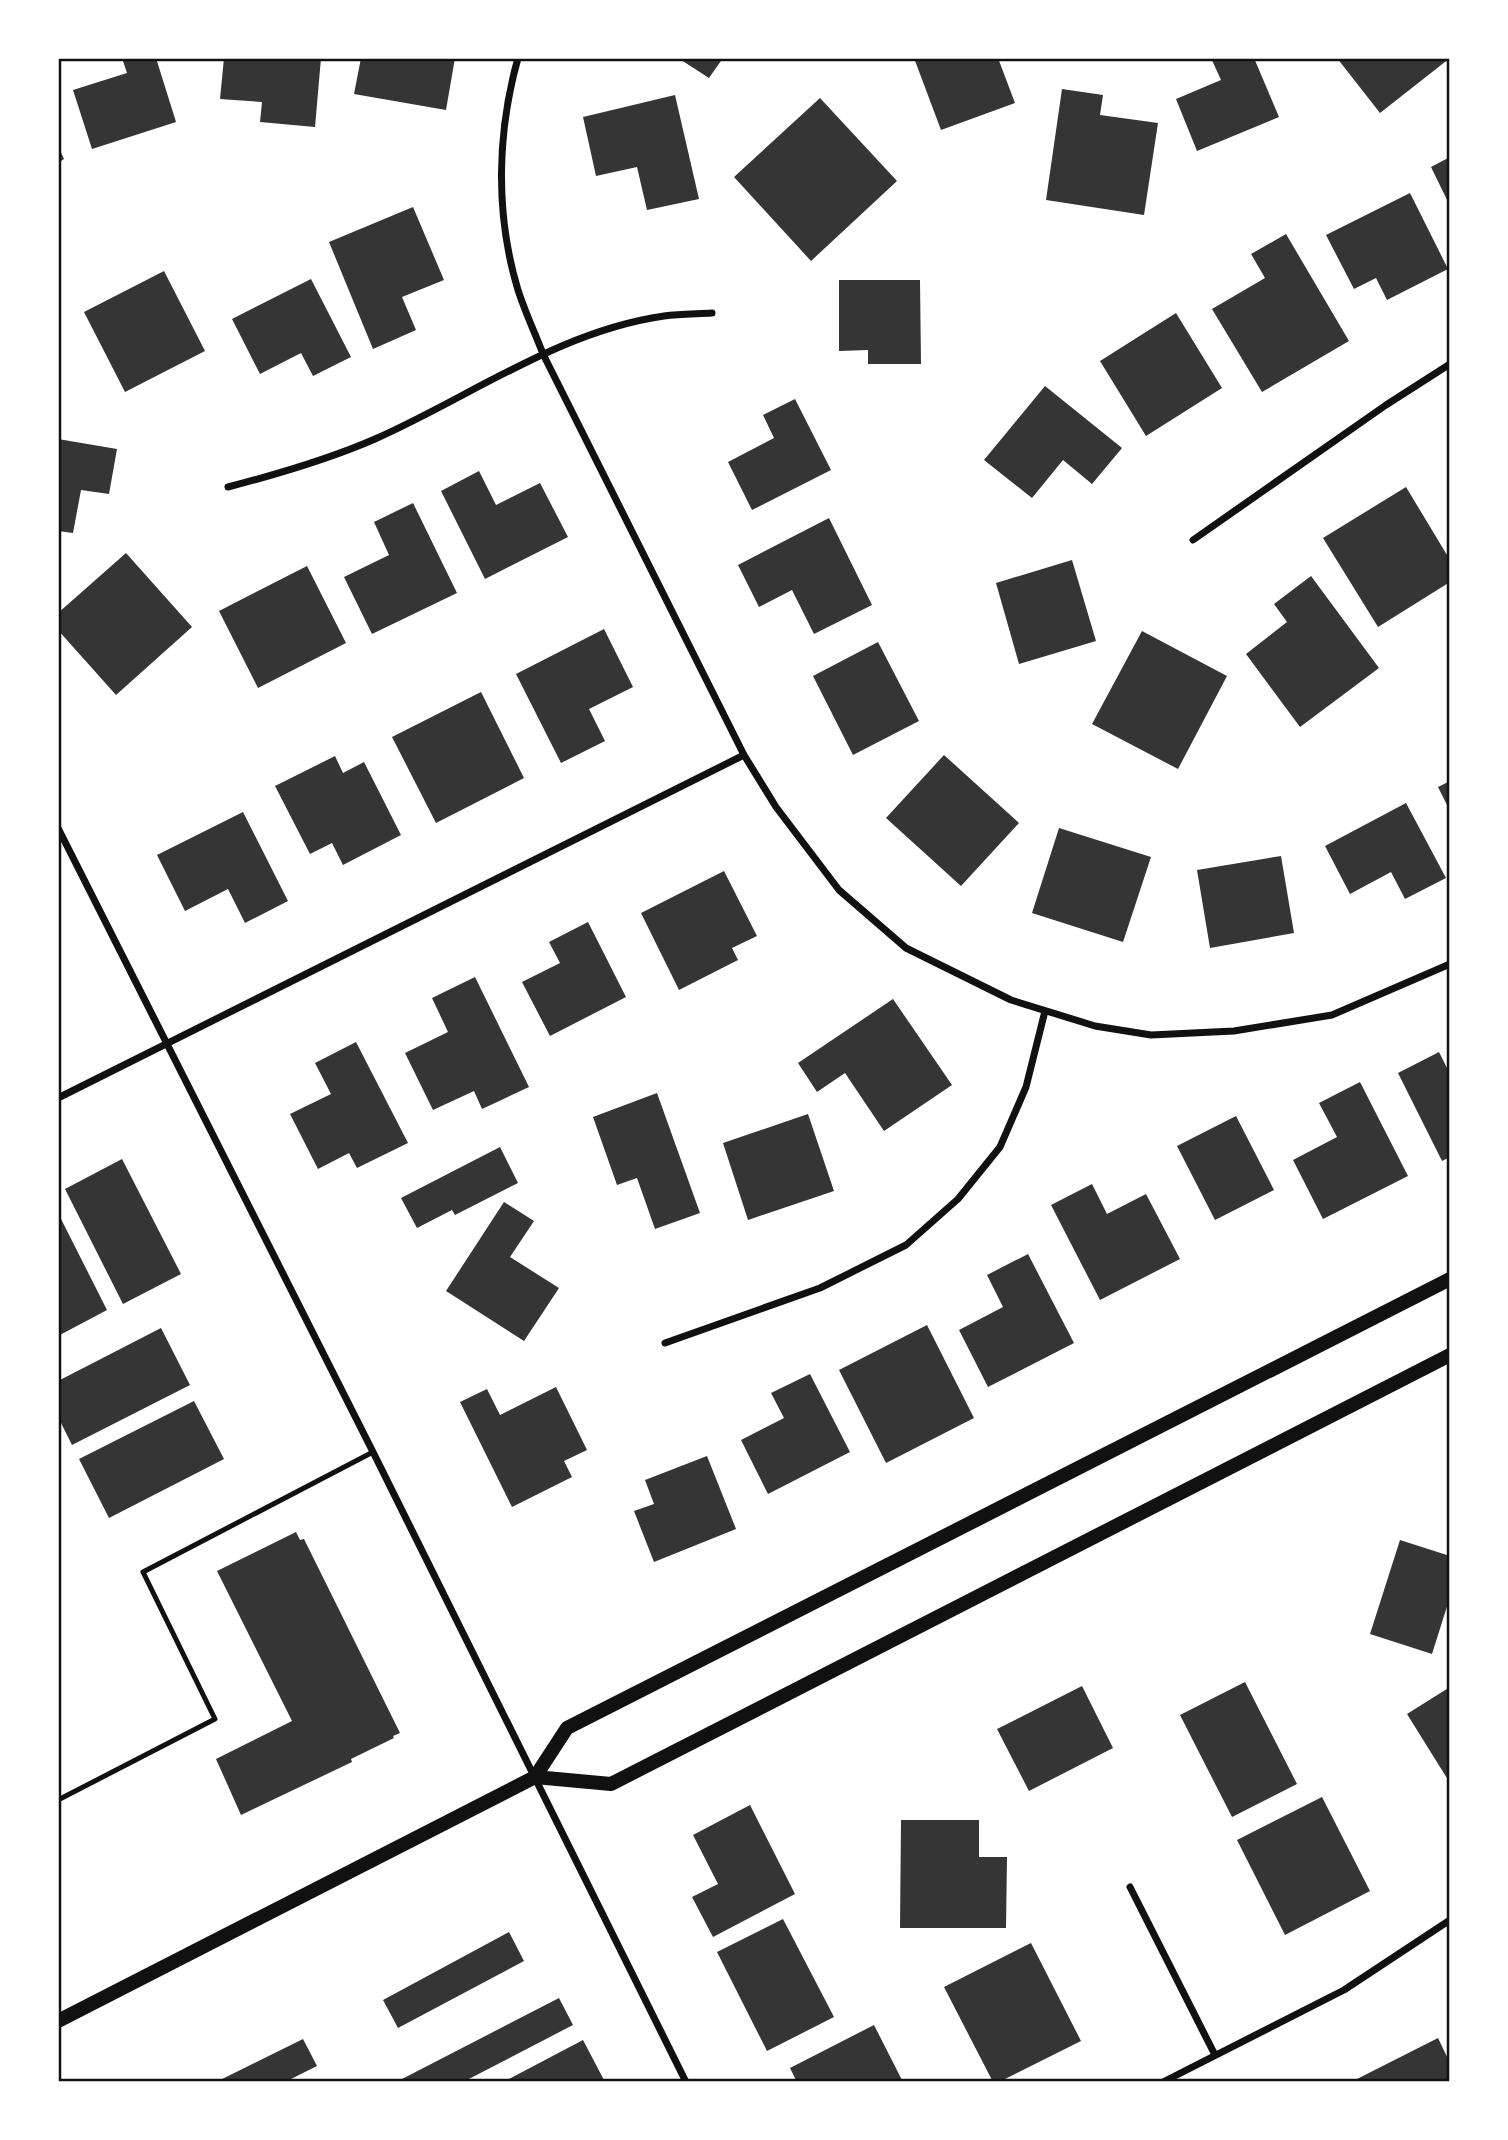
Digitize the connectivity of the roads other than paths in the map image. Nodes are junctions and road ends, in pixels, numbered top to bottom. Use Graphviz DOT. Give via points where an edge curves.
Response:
graph roads {
  1 [pos="518,58"];
  2 [pos="712,313"];
  3 [pos="543,354"];
  4 [pos="1450,364"];
  5 [pos="228,487"];
  6 [pos="1193,540"];
  7 [pos="744,755"];
  8 [pos="58,828"];
  9 [pos="1450,964"];
  10 [pos="1045,1011"];
  11 [pos="166,1044"];
  12 [pos="58,1098"];
  13 [pos="1450,1279"];
  14 [pos="665,1343"];
  15 [pos="1450,1355"];
  16 [pos="373,1452"];
  17 [pos="535,1777"];
  18 [pos="58,1800"];
  19 [pos="1130,1887"];
  20 [pos="1450,1920"];
  21 [pos="58,2021"];
  22 [pos="1215,2055"];
  23 [pos="686,2082"];
  24 [pos="1163,2082"];
  1 -- 3 [label="street" via="507,97 501,153 504,226 518,289"];
  2 -- 3 [label="street" via="663,316 598,332"];
  3 -- 5 [label="street" via="376,438 303,467"];
  3 -- 7 [label="street"];
  4 -- 6 [label="street"];
  7 -- 10 [label="street" via="776,807 839,890 906,948 1002,996"];
  7 -- 11 [label="street"];
  8 -- 11 [label="street"];
  9 -- 10 [label="street" via="1332,1015 1234,1031 1151,1035 1095,1026"];
  10 -- 14 [label="street" via="1026,1087 1000,1147 958,1199 906,1245 820,1288"];
  11 -- 12 [label="street"];
  11 -- 16 [label="street"];
  13 -- 17 [label="main road" via="567,1728"];
  15 -- 17 [label="main road" via="611,1784"];
  16 -- 17 [label="street"];
  16 -- 18 [label="lane" via="143,1572 215,1719"];
  17 -- 21 [label="main road"];
  17 -- 23 [label="street"];
  19 -- 22 [label="street"];
  20 -- 22 [label="street" via="1344,1990"];
  22 -- 24 [label="street"];
}
